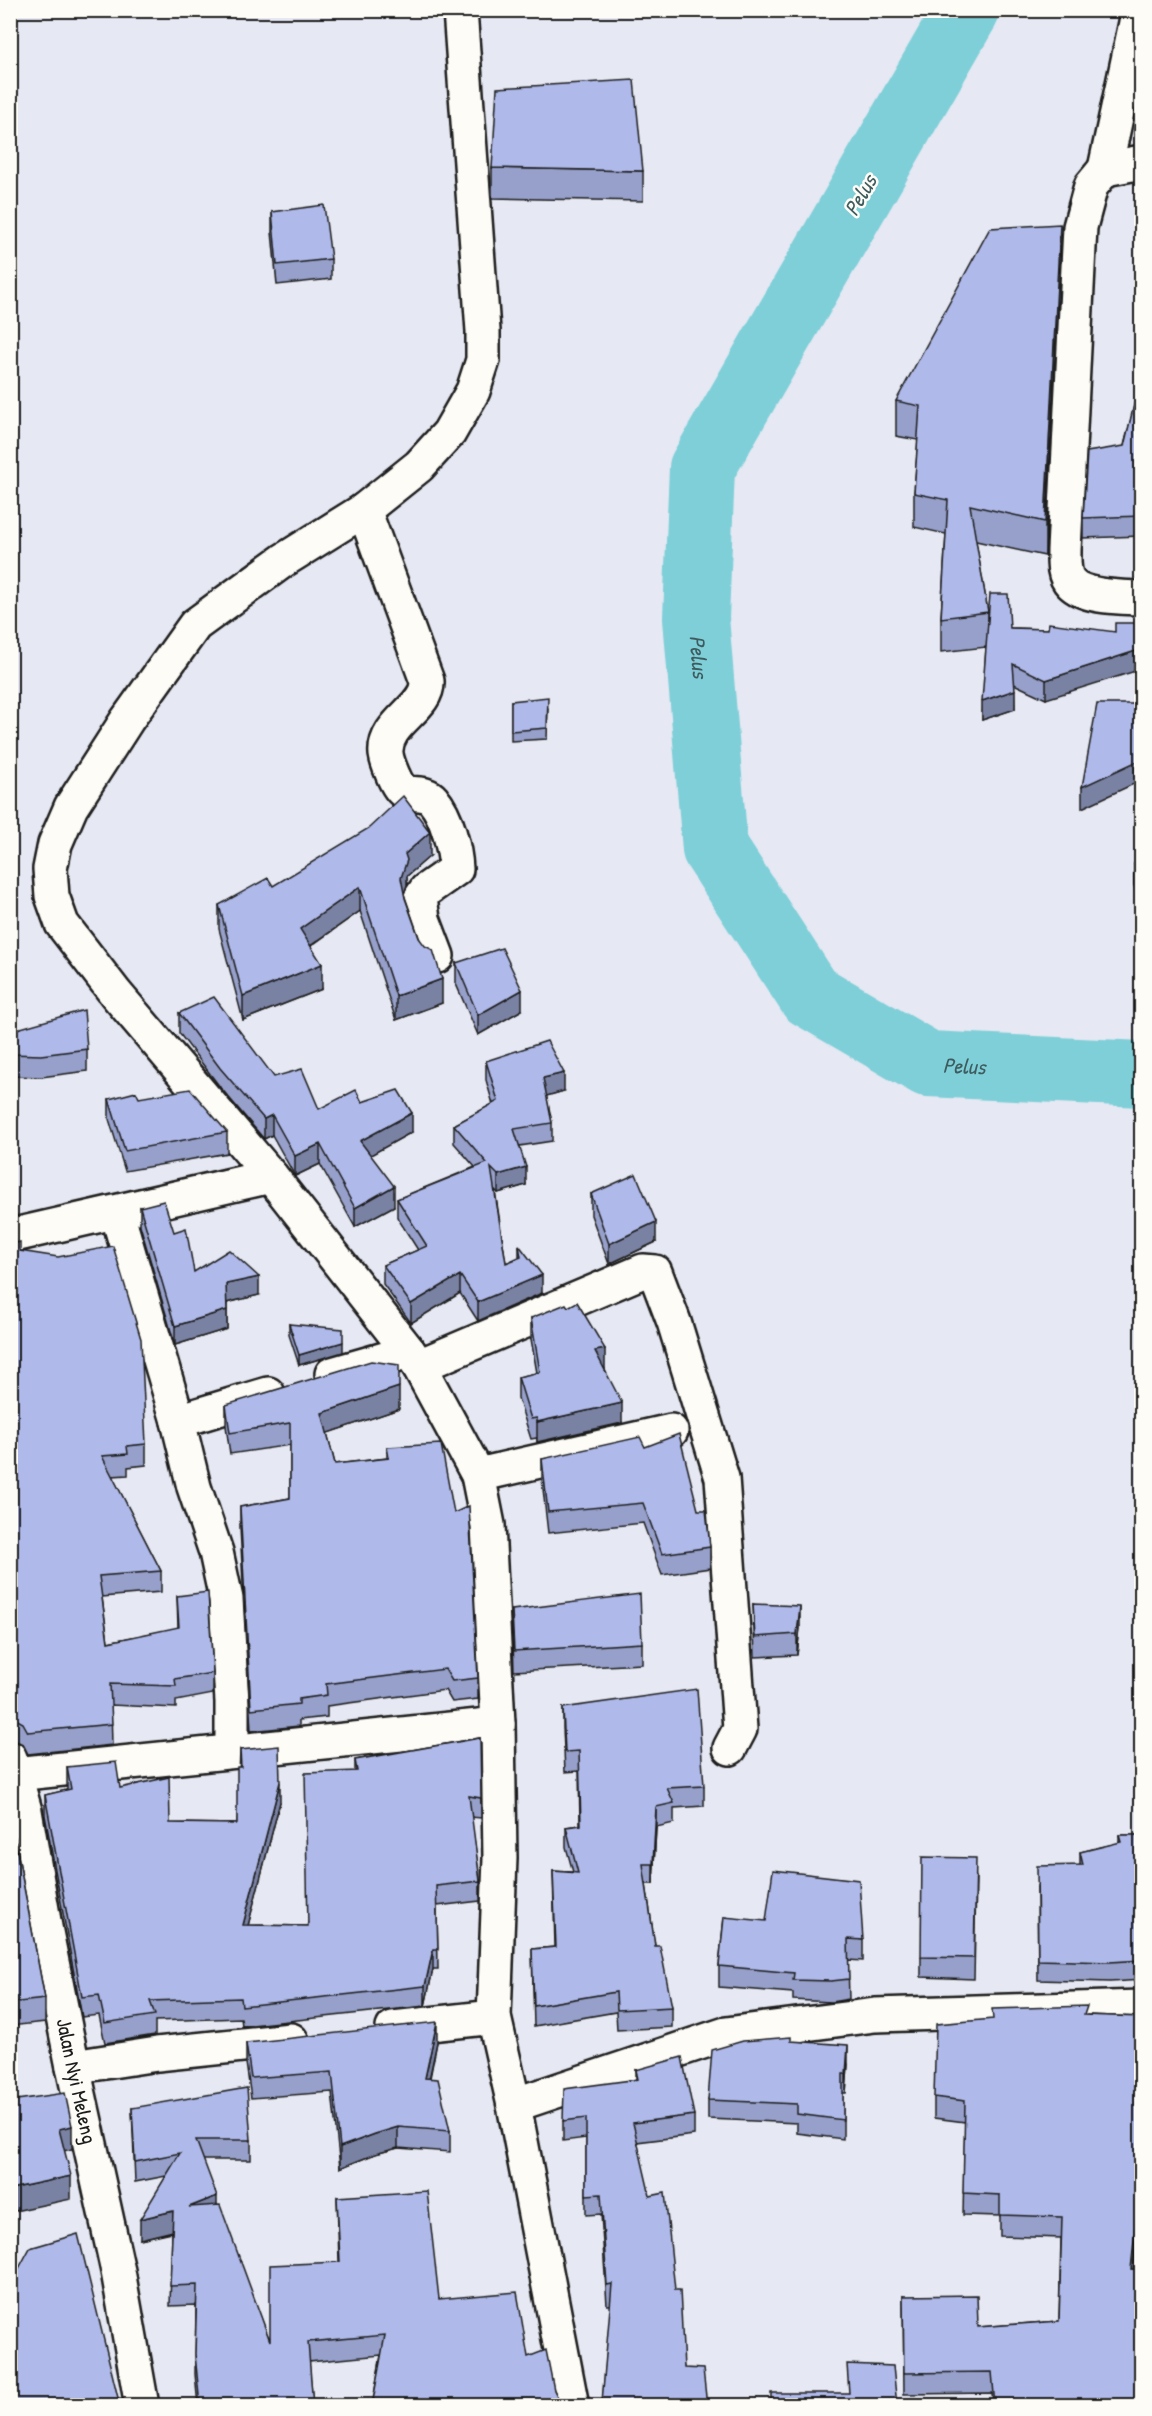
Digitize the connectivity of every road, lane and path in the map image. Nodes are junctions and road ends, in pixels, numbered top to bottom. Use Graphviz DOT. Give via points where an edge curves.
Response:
graph roads {
  1 [pos="460,10"];
  2 [pos="1140,10"];
  3 [pos="1142,162"];
  4 [pos="1105,168"];
  5 [pos="364,510"];
  6 [pos="1142,598"];
  7 [pos="437,956"];
  8 [pos="241,1183"];
  9 [pos="117,1213"];
  10 [pos="10,1236"];
  11 [pos="397,1360"];
  12 [pos="178,1421"];
  13 [pos="670,1431"];
  14 [pos="478,1475"];
  15 [pos="482,1726"];
  16 [pos="730,1748"];
  17 [pos="232,1750"];
  18 [pos="13,1766"];
  19 [pos="18,1812"];
  20 [pos="1142,2007"];
  21 [pos="474,2019"];
  22 [pos="369,2031"];
  23 [pos="322,2036"];
  24 [pos="73,2067"];
  25 [pos="514,2105"];
  26 [pos="142,2406"];
  27 [pos="572,2406"];
  1 -- 5 [label="street" via="483,360 473,391 449,432 419,465"];
  2 -- 4 [label="street"];
  3 -- 4 [label="street"];
  4 -- 6 [label="street" via="1091,186 1080,226 1064,567 1071,583 1083,591"];
  5 -- 7 [label="street" via="426,681 422,697 392,731 386,752 400,789 434,800 450,833 456,870 426,890 420,899"];
  5 -- 8 [label="street" via="284,560 195,625 127,720 72,807 55,844 50,869 52,896 62,924 116,994"];
  8 -- 9 [label="street"];
  8 -- 11 [label="street"];
  9 -- 10 [label="street"];
  9 -- 12 [label="street"];
  11 -- 12 [label="street"];
  11 -- 14 [label="street"];
  11 -- 16 [label="street" via="643,1271 655,1272 722,1478 740,1729"];
  12 -- 17 [label="street" via="226,1599"];
  13 -- 14 [label="street"];
  14 -- 15 [label="street" via="488,1525"];
  15 -- 17 [label="street"];
  15 -- 21 [label="street" via="500,1858"];
  17 -- 18 [label="street"];
  18 -- 19 [label="street, Jalan Nyi Meleng"];
  19 -- 24 [label="street, Jalan Nyi Meleng"];
  20 -- 25 [label="street" via="876,2015 726,2034"];
  21 -- 22 [label="street"];
  21 -- 25 [label="street"];
  23 -- 24 [label="street"];
  24 -- 26 [label="street, Jalan Nyi Meleng" via="118,2271"];
  25 -- 27 [label="street"];
}
